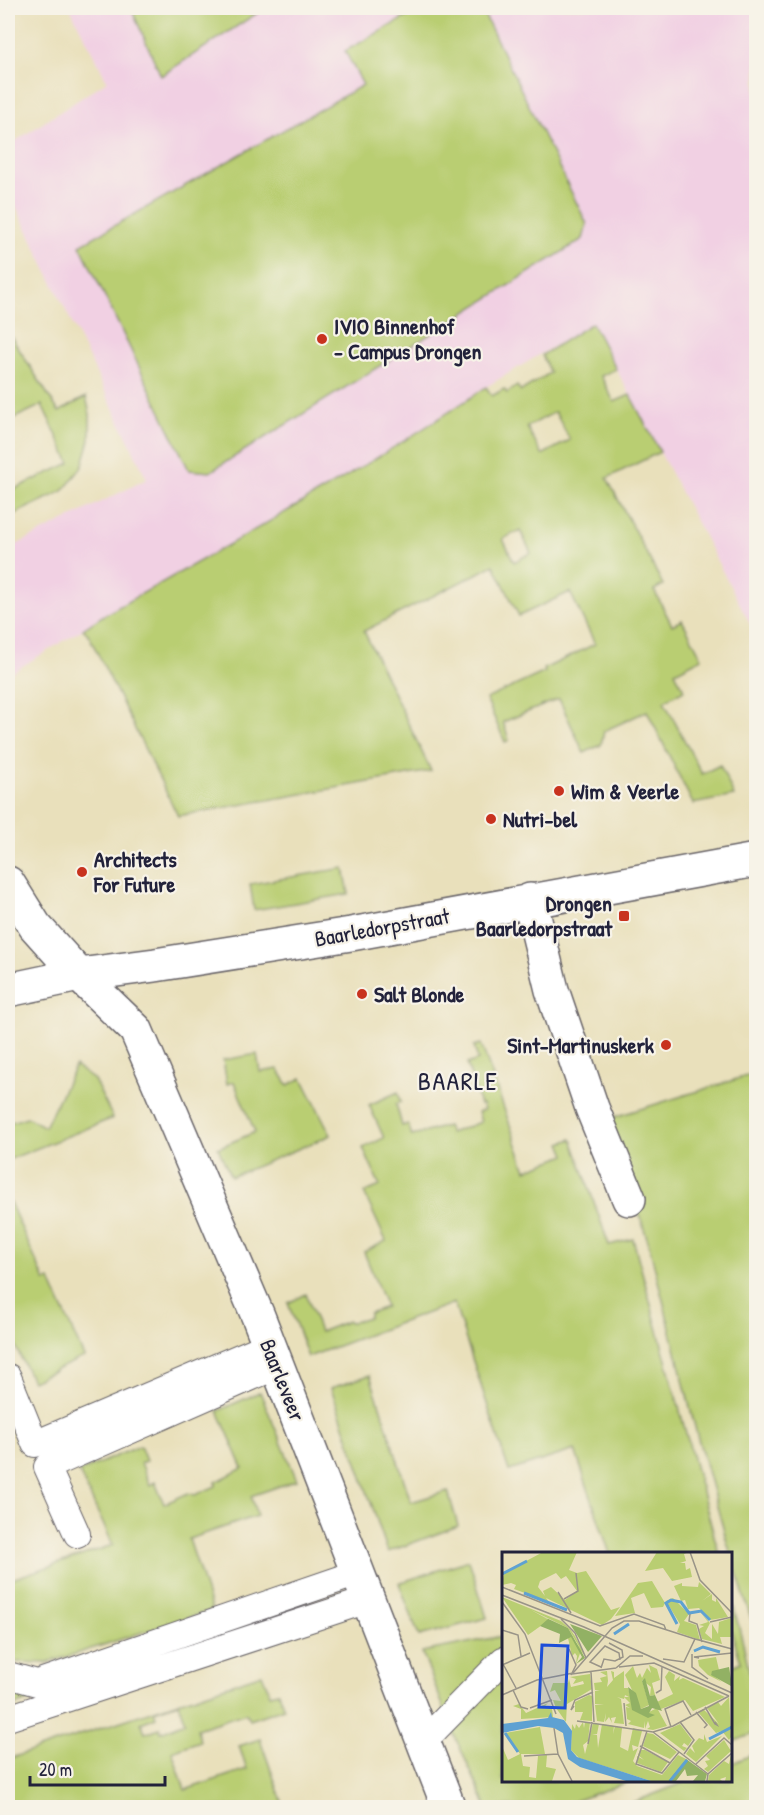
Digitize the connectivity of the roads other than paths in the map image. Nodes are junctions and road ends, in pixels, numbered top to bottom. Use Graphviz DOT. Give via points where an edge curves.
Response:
graph roads {
  1 [pos="756,860"];
  2 [pos="8,883"];
  3 [pos="530,900"];
  4 [pos="79,975"];
  5 [pos="8,990"];
  6 [pos="629,1199"];
  7 [pos="273,1356"];
  8 [pos="8,1377"];
  9 [pos="77,1534"];
  10 [pos="363,1586"];
  11 [pos="502,1661"];
  12 [pos="8,1676"];
  13 [pos="8,1718"];
  14 [pos="424,1741"];
  15 [pos="449,1808"];
  1 -- 3 [label="street, Baarledorpstraat"];
  2 -- 4 [label="street, Baarleveer" via="35,926"];
  3 -- 4 [label="street, Baarledorpstraat" via="339,936"];
  3 -- 6 [label="street" via="552,990 592,1108"];
  4 -- 5 [label="street, Baarledorpstraat"];
  4 -- 7 [label="street, Baarleveer" via="136,1030"];
  7 -- 8 [label="lane" via="35,1444"];
  7 -- 9 [label="lane" via="47,1467"];
  7 -- 10 [label="street, Baarleveer"];
  10 -- 12 [label="lane" via="37,1683"];
  10 -- 13 [label="lane"];
  10 -- 14 [label="street, Baarleveer"];
  11 -- 14 [label="lane"];
  14 -- 15 [label="street, Baarleveer"];
}
